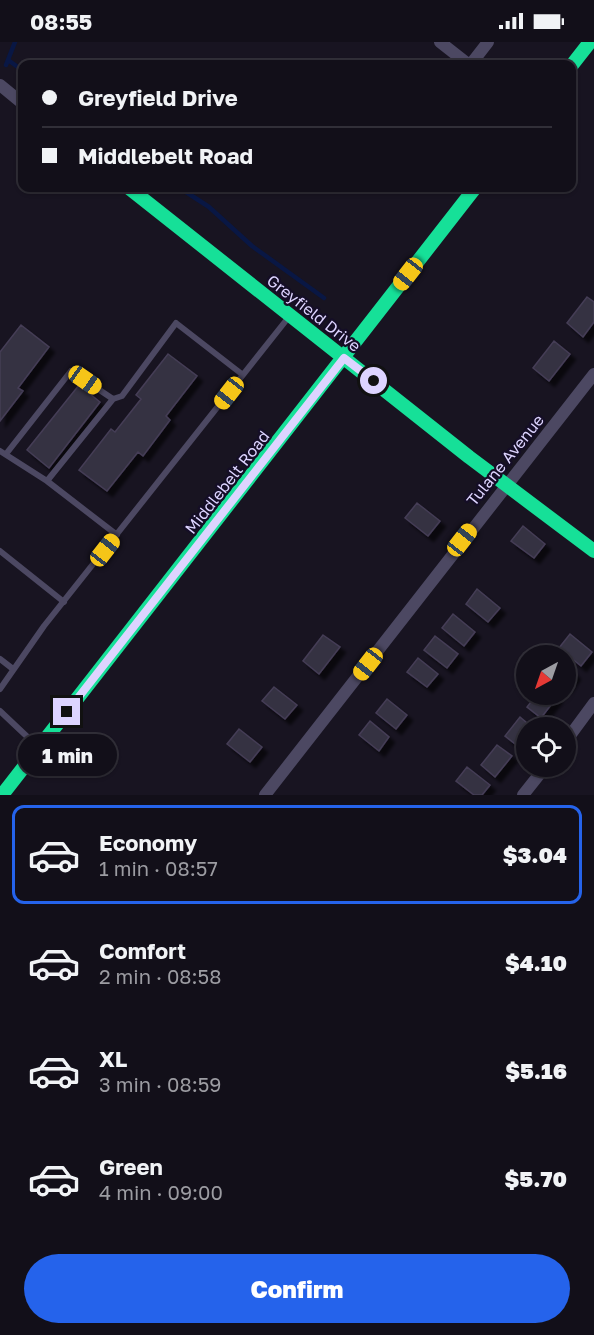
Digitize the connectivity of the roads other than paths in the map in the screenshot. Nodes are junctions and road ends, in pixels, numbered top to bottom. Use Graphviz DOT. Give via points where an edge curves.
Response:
graph roads {
  1 [pos="440,42"];
  2 [pos="488,42"];
  3 [pos="590,42"];
  4 [pos="464,60"];
  5 [pos="472,60"];
  6 [pos="576,60"];
  7 [pos="0,85"];
  8 [pos="18,100"];
  9 [pos="134,192"];
  10 [pos="472,192"];
  11 [pos="290,315"];
  12 [pos="344,358"];
  13 [pos="594,374"];
  14 [pos="243,375"];
  15 [pos="113,399"];
  16 [pos="3,453"];
  17 [pos="47,481"];
  18 [pos="507,484"];
  19 [pos="117,535"];
  20 [pos="594,550"];
  21 [pos="0,551"];
  22 [pos="64,602"];
  23 [pos="0,659"];
  24 [pos="14,669"];
  25 [pos="0,689"];
  26 [pos="594,703"];
  27 [pos="0,711"];
  28 [pos="576,727"];
  29 [pos="39,748"];
  30 [pos="537,777"];
  31 [pos="2,795"];
  32 [pos="265,795"];
  33 [pos="523,795"];
  1 -- 4 [label="street"];
  2 -- 5 [label="street"];
  3 -- 6 [label="street"];
  7 -- 8 [label="street"];
  9 -- 11 [label="street, Greyfield Drive"];
  10 -- 12 [label="street, Middlebelt Road"];
  11 -- 12 [label="street, Greyfield Drive"];
  11 -- 14 [label="lane"];
  12 -- 18 [label="street, Greyfield Drive"];
  12 -- 29 [label="street, Middlebelt Road"];
  13 -- 18 [label="street, Tulane Avenue"];
  14 -- 15 [label="lane" via="176,323 122,396"];
  14 -- 19 [label="lane"];
  15 -- 16 [label="lane" via="71,370"];
  15 -- 17 [label="lane"];
  16 -- 17 [label="lane"];
  17 -- 19 [label="lane"];
  18 -- 20 [label="street, Greyfield Drive"];
  18 -- 32 [label="street, Tulane Avenue"];
  19 -- 22 [label="lane"];
  21 -- 22 [label="lane"];
  22 -- 24 [label="lane"];
  23 -- 24 [label="lane"];
  24 -- 25 [label="lane"];
  26 -- 28 [label="street"];
  27 -- 29 [label="lane"];
  29 -- 31 [label="street, Middlebelt Road"];
  30 -- 33 [label="street"];
}
